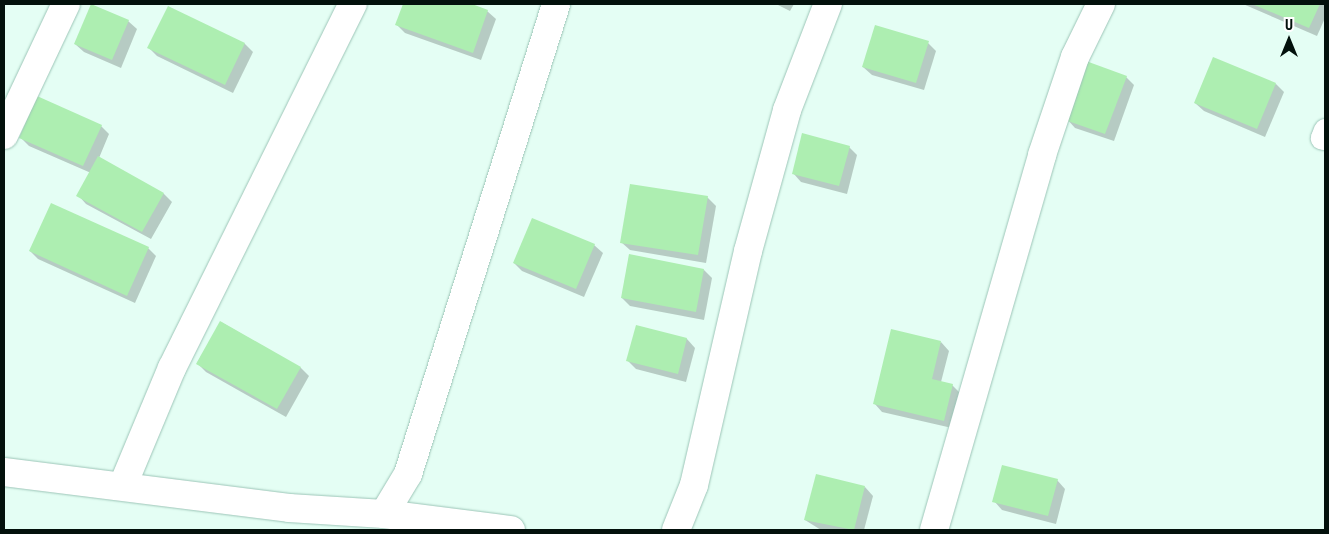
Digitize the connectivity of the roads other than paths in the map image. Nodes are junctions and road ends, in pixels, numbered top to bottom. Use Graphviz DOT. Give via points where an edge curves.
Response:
graph roads {
  1 [pos="66,4"];
  2 [pos="353,4"];
  3 [pos="556,4"];
  4 [pos="828,4"];
  5 [pos="1101,4"];
  6 [pos="1325,130"];
  7 [pos="4,135"];
  8 [pos="1325,140"];
  9 [pos="4,472"];
  10 [pos="123,486"];
  11 [pos="384,514"];
  12 [pos="511,530"];
  13 [pos="676,530"];
  14 [pos="934,530"];
  1 -- 7 [label="street"];
  2 -- 10 [label="street" via="172,368"];
  3 -- 11 [label="street" via="408,474"];
  4 -- 13 [label="street" via="787,110 748,251 694,486"];
  5 -- 14 [label="street" via="1075,57 1042,155"];
  6 -- 8 [label="lane" via="1322,138"];
  9 -- 10 [label="street"];
  10 -- 11 [label="street" via="290,508"];
  11 -- 12 [label="street"];
}
